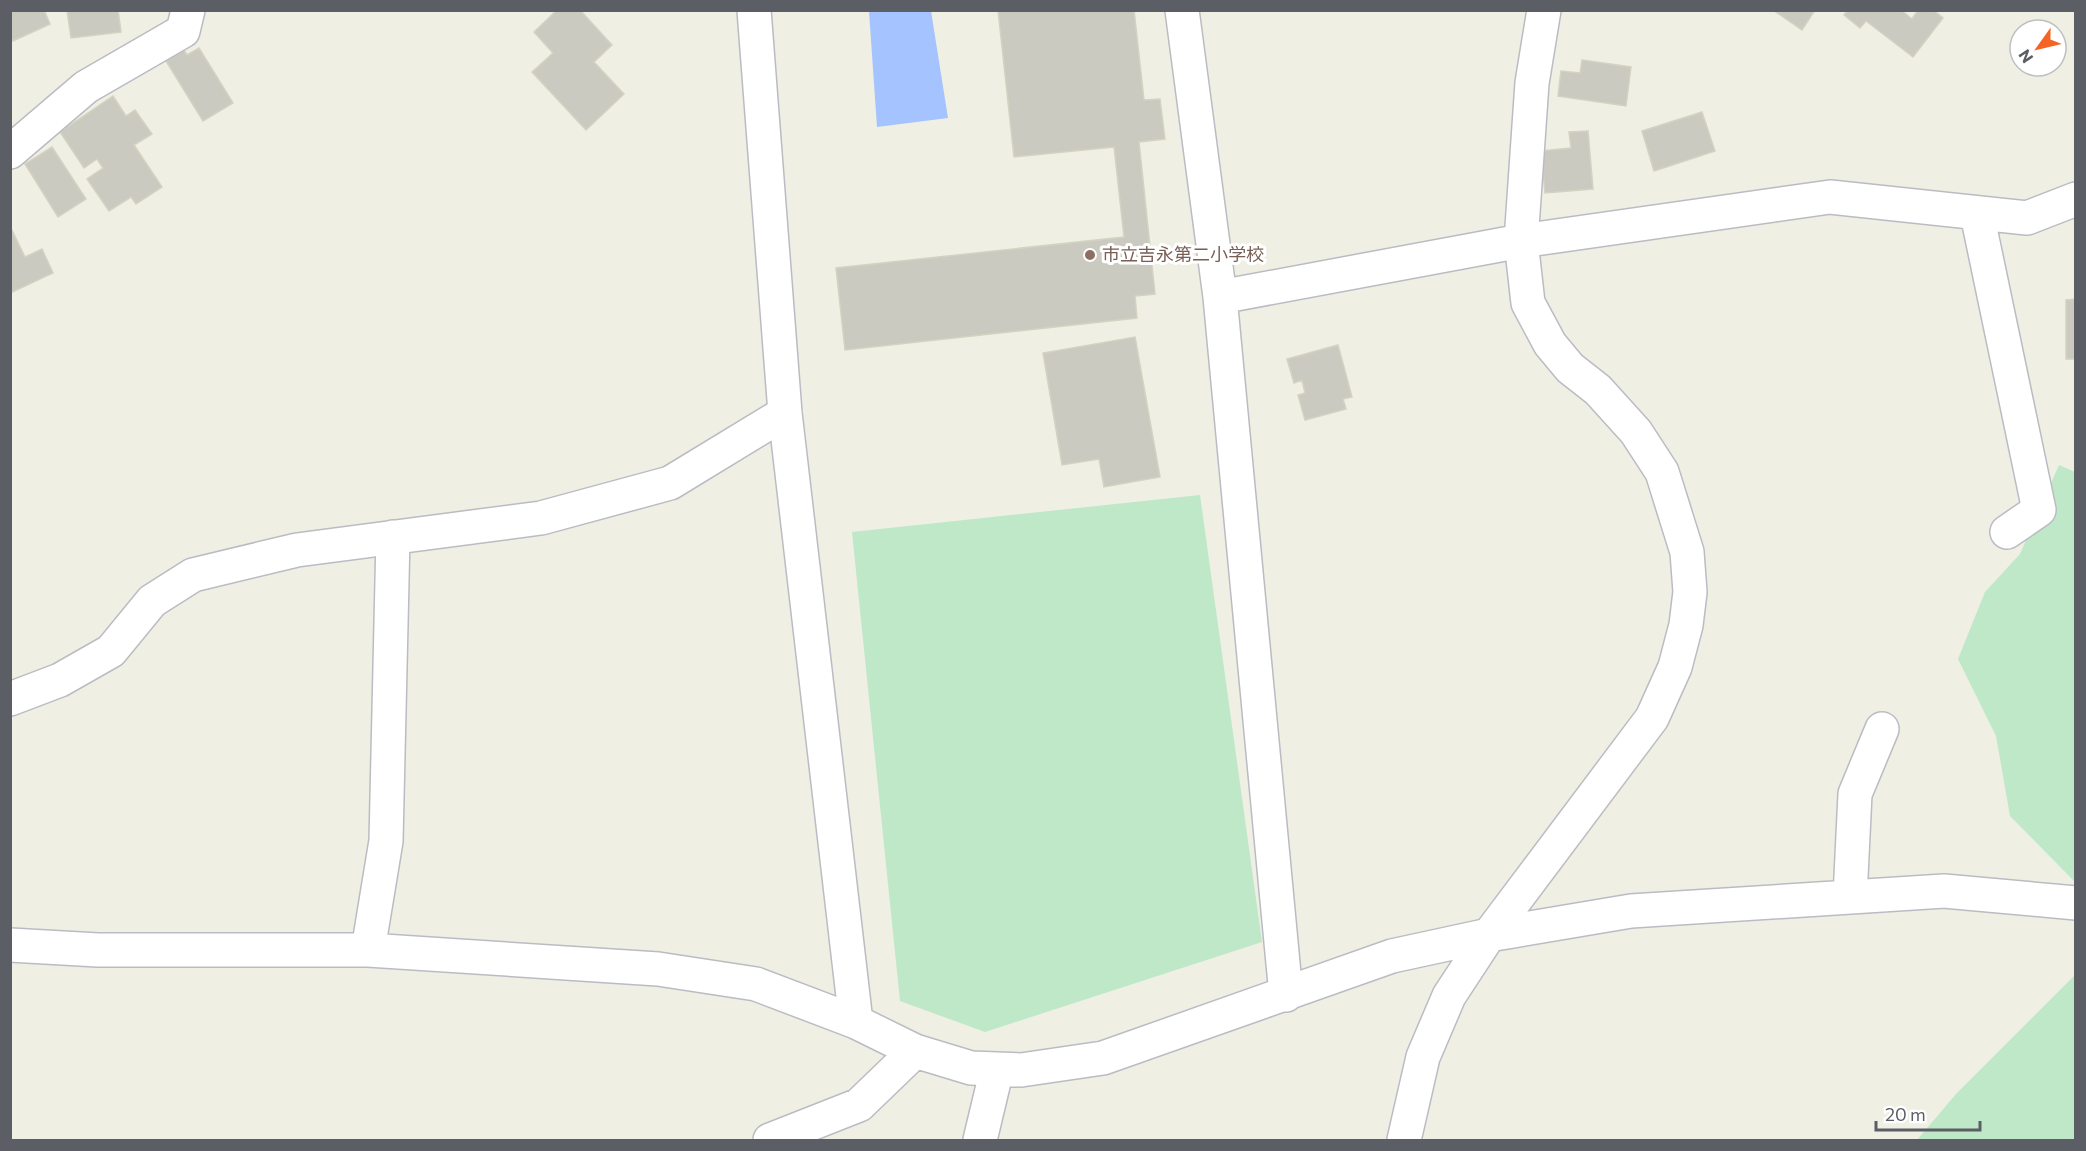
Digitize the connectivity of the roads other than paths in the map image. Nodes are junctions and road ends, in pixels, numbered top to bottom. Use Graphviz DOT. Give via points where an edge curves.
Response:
graph roads {
  1 [pos="188,10"];
  2 [pos="754,10"];
  3 [pos="1182,10"];
  4 [pos="1544,10"];
  5 [pos="10,152"];
  6 [pos="2076,199"];
  7 [pos="1977,214"];
  8 [pos="1521,241"];
  9 [pos="1220,297"];
  10 [pos="785,413"];
  11 [pos="2007,532"];
  12 [pos="393,537"];
  13 [pos="10,699"];
  14 [pos="1882,729"];
  15 [pos="1850,897"];
  16 [pos="2076,903"];
  17 [pos="1489,935"];
  18 [pos="10,945"];
  19 [pos="368,950"];
  20 [pos="1286,995"];
  21 [pos="856,1022"];
  22 [pos="915,1051"];
  23 [pos="997,1070"];
  24 [pos="770,1140"];
  25 [pos="980,1140"];
  26 [pos="1404,1140"];
  1 -- 5 [label="street" via="183,30 87,87"];
  2 -- 10 [label="street"];
  3 -- 9 [label="street"];
  4 -- 8 [label="street" via="1532,83"];
  6 -- 7 [label="street" via="2027,218"];
  7 -- 8 [label="street" via="1830,196"];
  7 -- 11 [label="street" via="2039,510"];
  8 -- 9 [label="street"];
  8 -- 17 [label="street" via="1528,303 1550,344 1636,432 1662,472 1688,552 1690,592 1675,667 1652,718"];
  9 -- 20 [label="street"];
  10 -- 12 [label="street" via="670,483 541,518"];
  10 -- 21 [label="street"];
  12 -- 13 [label="street" via="297,550 193,574 152,601 111,651 60,680"];
  12 -- 19 [label="street" via="386,841"];
  14 -- 15 [label="street" via="1855,794"];
  15 -- 16 [label="street" via="1944,891"];
  15 -- 17 [label="street" via="1630,910"];
  17 -- 20 [label="street" via="1392,956"];
  17 -- 26 [label="street" via="1449,996 1423,1057"];
  18 -- 19 [label="street" via="98,950"];
  19 -- 21 [label="street" via="658,969 756,984"];
  20 -- 23 [label="street" via="1103,1058"];
  21 -- 22 [label="street"];
  22 -- 23 [label="street" via="971,1068"];
  22 -- 24 [label="street" via="859,1105"];
  23 -- 25 [label="street"];
}
